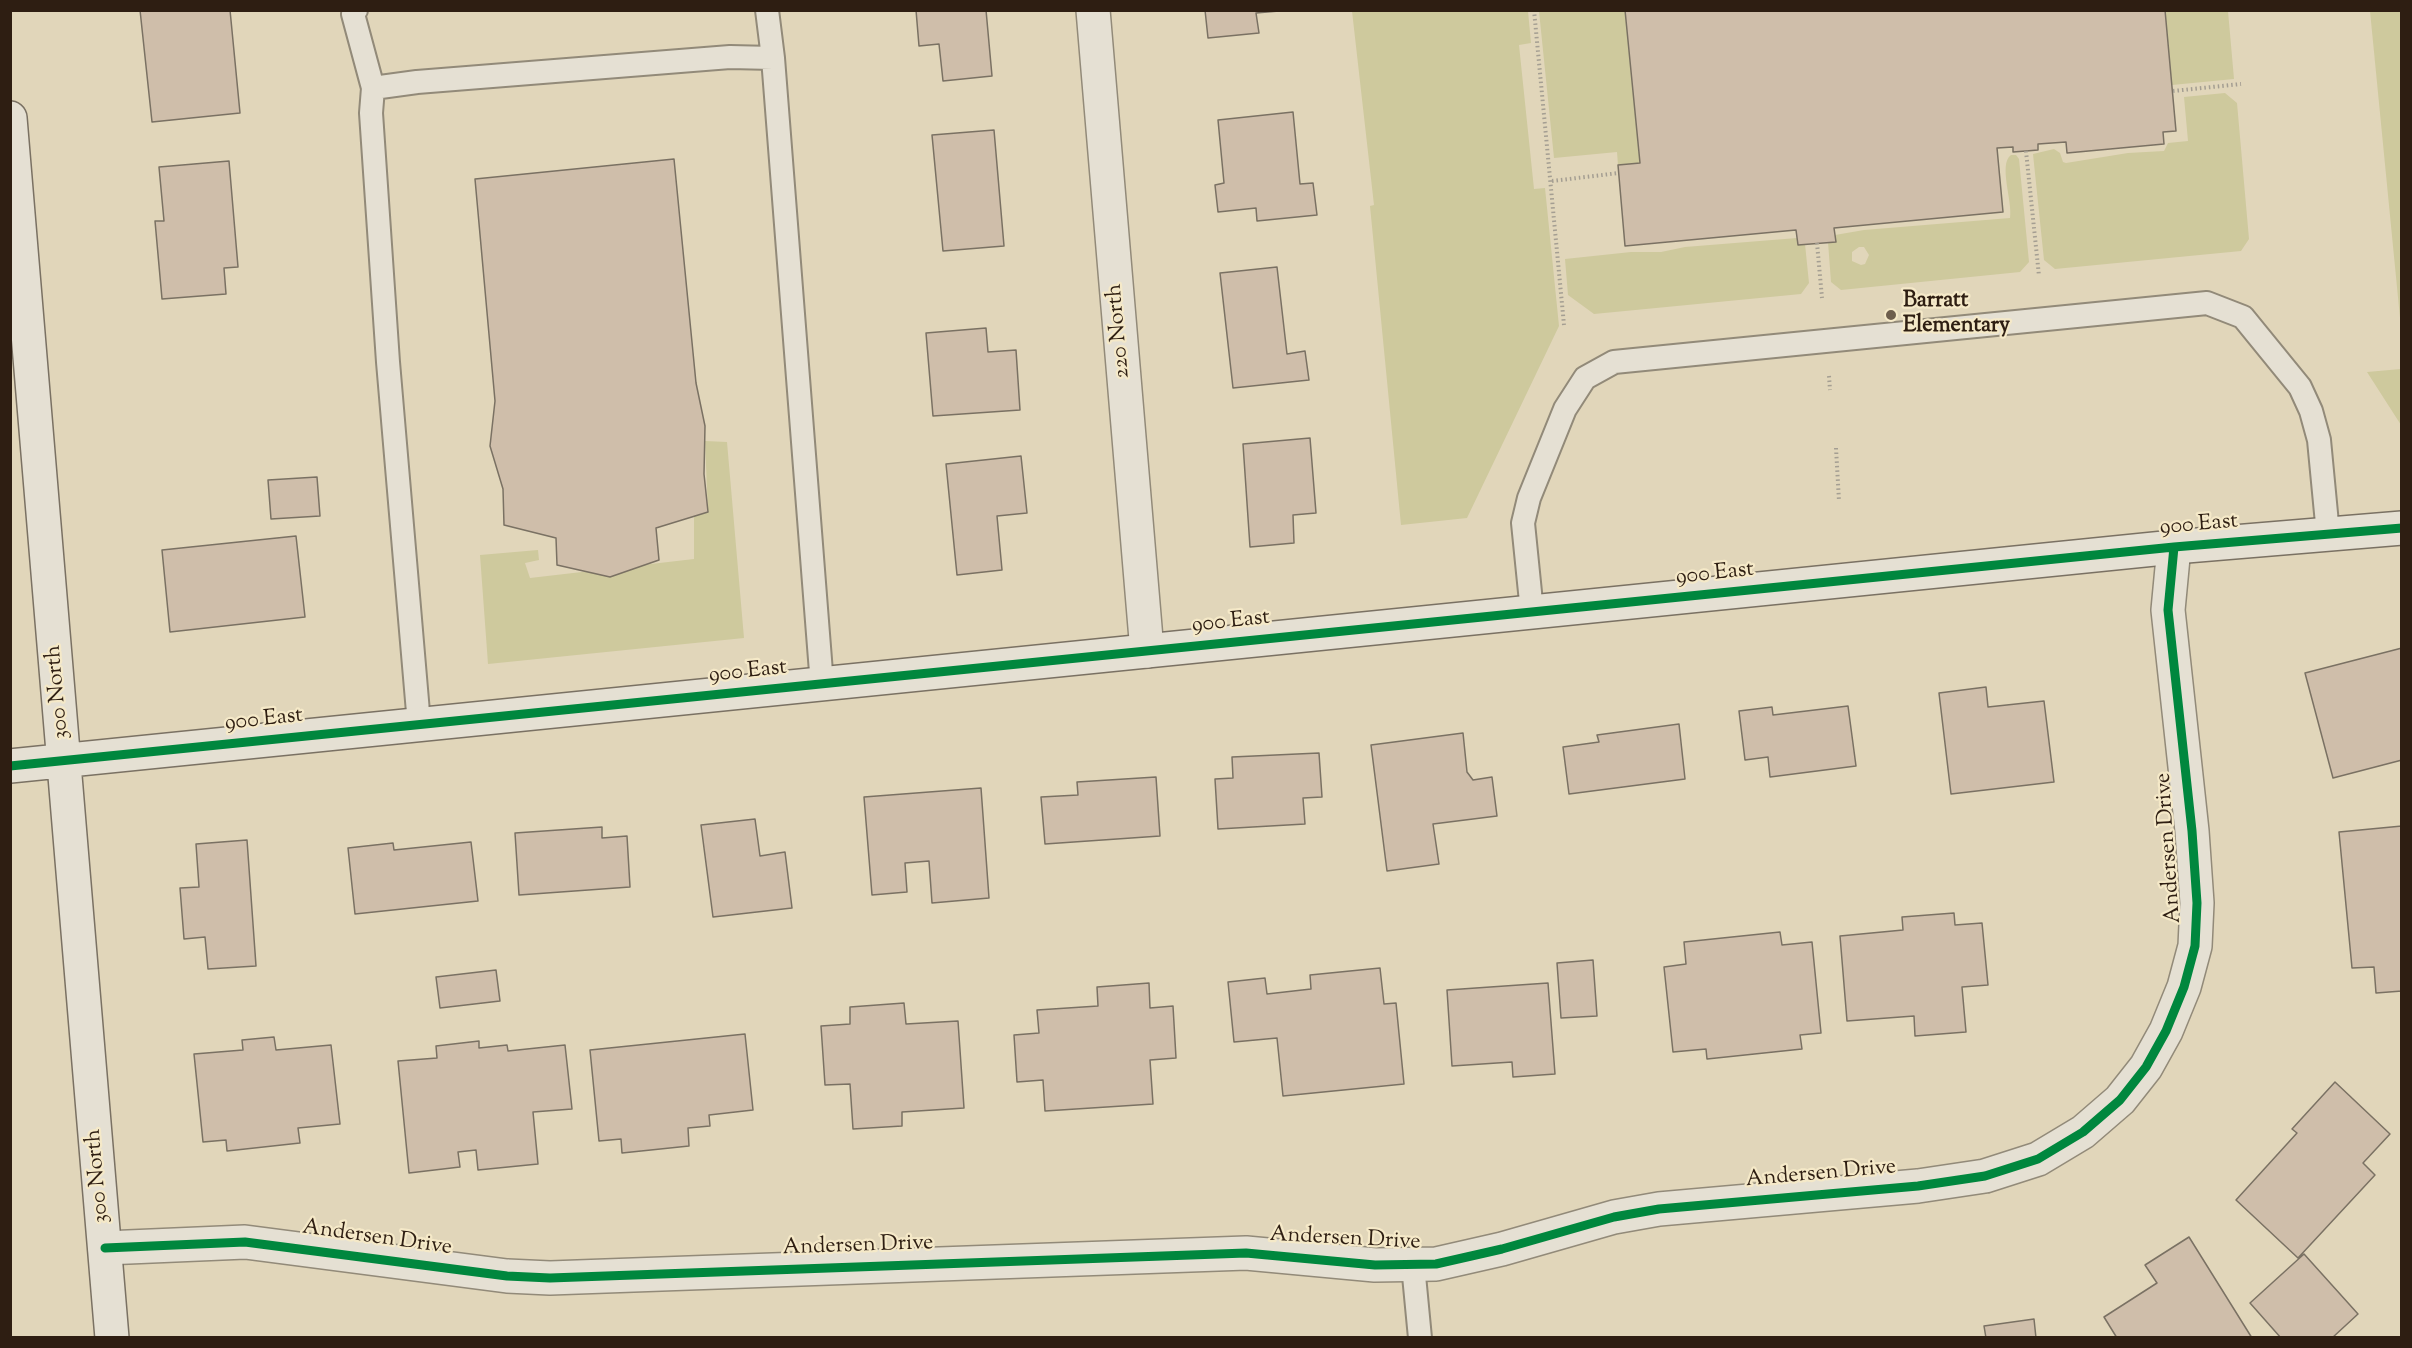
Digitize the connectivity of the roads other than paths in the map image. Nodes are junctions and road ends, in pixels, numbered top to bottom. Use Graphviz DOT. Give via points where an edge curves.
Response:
graph roads {
  1 [pos="356,10"];
  2 [pos="767,10"];
  3 [pos="1093,10"];
  4 [pos="773,58"];
  5 [pos="373,88"];
  6 [pos="11,131"];
  7 [pos="2402,528"];
  8 [pos="2328,534"];
  9 [pos="2174,547"];
  10 [pos="1532,612"];
  11 [pos="1147,651"];
  12 [pos="822,685"];
  13 [pos="419,724"];
  14 [pos="65,761"];
  15 [pos="10,766"];
  16 [pos="105,1248"];
  17 [pos="1413,1265"];
  18 [pos="112,1338"];
  19 [pos="1420,1338"];
  1 -- 5 [label="lane"];
  2 -- 4 [label="lane"];
  3 -- 11 [label="street, 220 North"];
  4 -- 5 [label="lane" via="730,57"];
  4 -- 12 [label="lane"];
  5 -- 13 [label="lane" via="371,113 388,362"];
  6 -- 14 [label="street, 300 North"];
  7 -- 8 [label="street, 900 East"];
  8 -- 9 [label="street, 900 East"];
  8 -- 10 [label="lane" via="2319,440 2300,387 2243,317 2207,303 1614,362 1585,378 1565,409 1529,498 1523,523"];
  9 -- 10 [label="street, 900 East"];
  9 -- 17 [label="street, Andersen Drive" via="2168,610 2192,831 2197,903 2195,946 2166,1031 2146,1067 2120,1100 2083,1132 2038,1159 1985,1176 1918,1186 1659,1209 1572,1227 1458,1260"];
  10 -- 11 [label="street, 900 East"];
  11 -- 12 [label="street, 900 East"];
  12 -- 13 [label="street, 900 East"];
  13 -- 14 [label="street, 900 East"];
  14 -- 15 [label="street, 900 East"];
  14 -- 16 [label="street, 300 North"];
  16 -- 17 [label="street, Andersen Drive" via="245,1242 507,1276 550,1278 1246,1253"];
  16 -- 18 [label="street, 300 North"];
  17 -- 19 [label="lane"];
}
